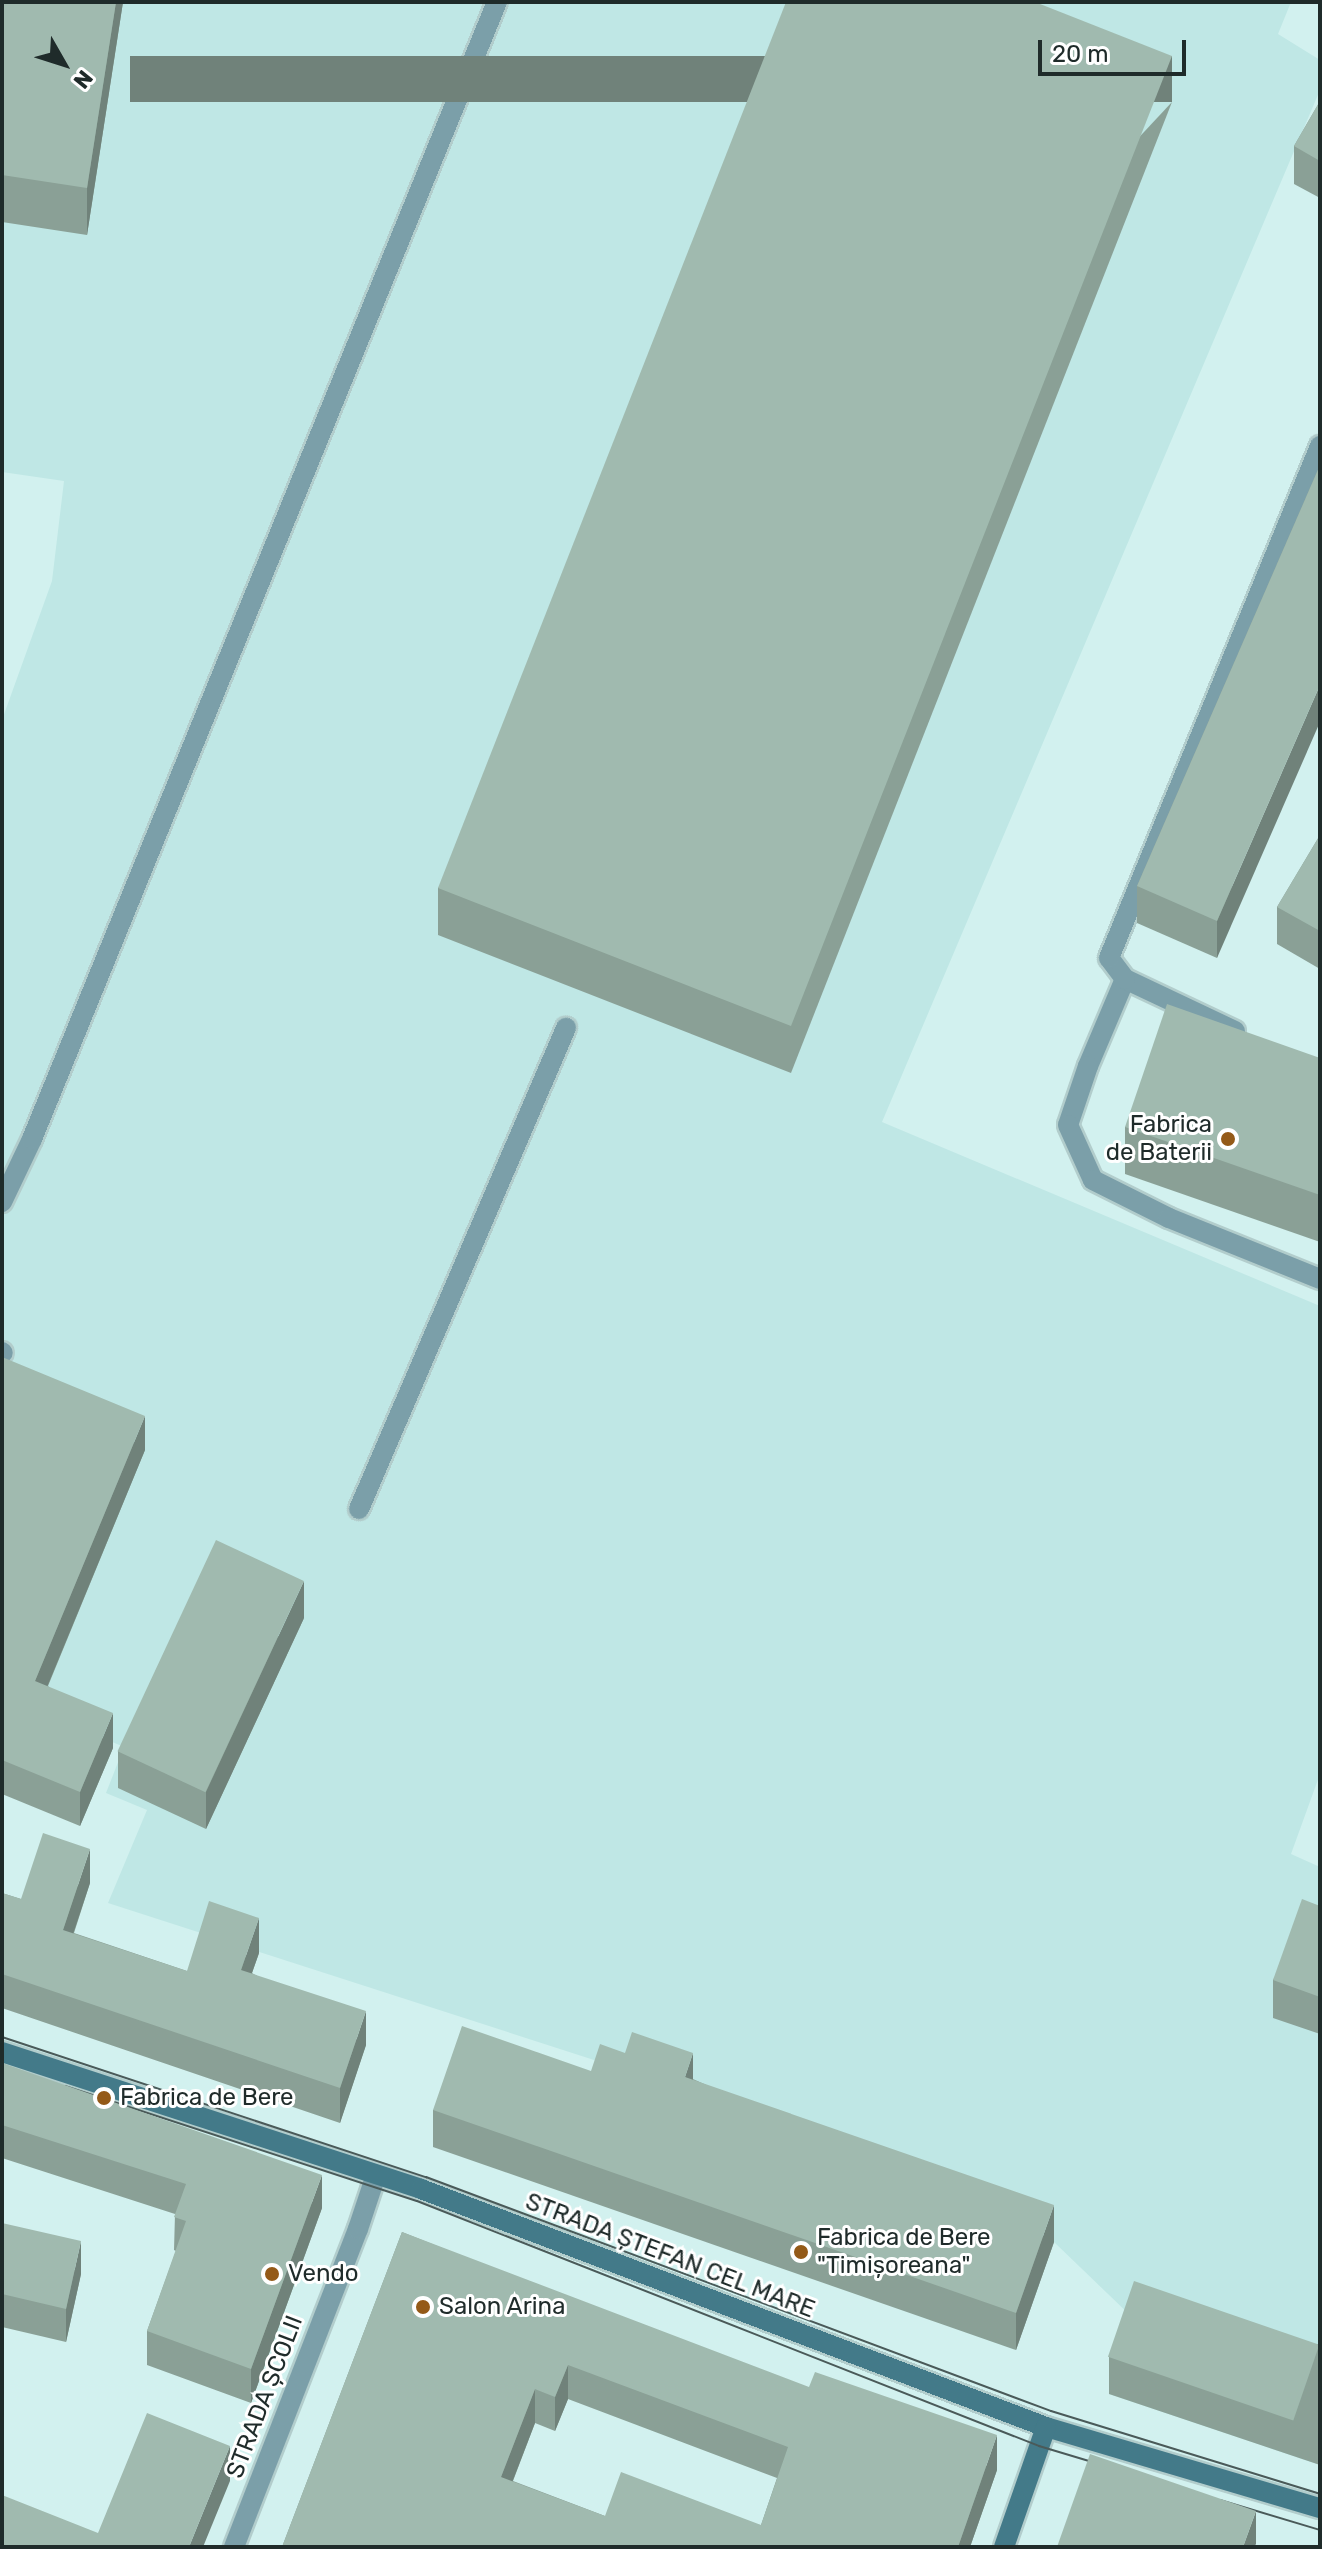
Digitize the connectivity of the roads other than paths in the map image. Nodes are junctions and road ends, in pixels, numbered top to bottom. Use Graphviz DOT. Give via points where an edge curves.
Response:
graph roads {
  1 [pos="497,2"];
  2 [pos="1320,446"];
  3 [pos="1125,979"];
  4 [pos="566,1028"];
  5 [pos="1247,1037"];
  6 [pos="2,1202"];
  7 [pos="1320,1279"];
  8 [pos="359,1509"];
  9 [pos="2,2052"];
  10 [pos="376,2175"];
  11 [pos="1046,2427"];
  12 [pos="1320,2508"];
  13 [pos="234,2547"];
  14 [pos="1004,2547"];
  1 -- 6 [label="street"];
  2 -- 3 [label="street" via="1109,958"];
  3 -- 5 [label="street"];
  3 -- 7 [label="street" via="1068,1125 1093,1180 1169,1218"];
  4 -- 8 [label="street"];
  9 -- 10 [label="street, STRADA ȘTEFAN CEL MARE"];
  10 -- 11 [label="street, STRADA ȘTEFAN CEL MARE"];
  10 -- 13 [label="street, STRADA ȘCOLII"];
  11 -- 12 [label="street, STRADA ȘTEFAN CEL MARE"];
  11 -- 14 [label="street"];
}
